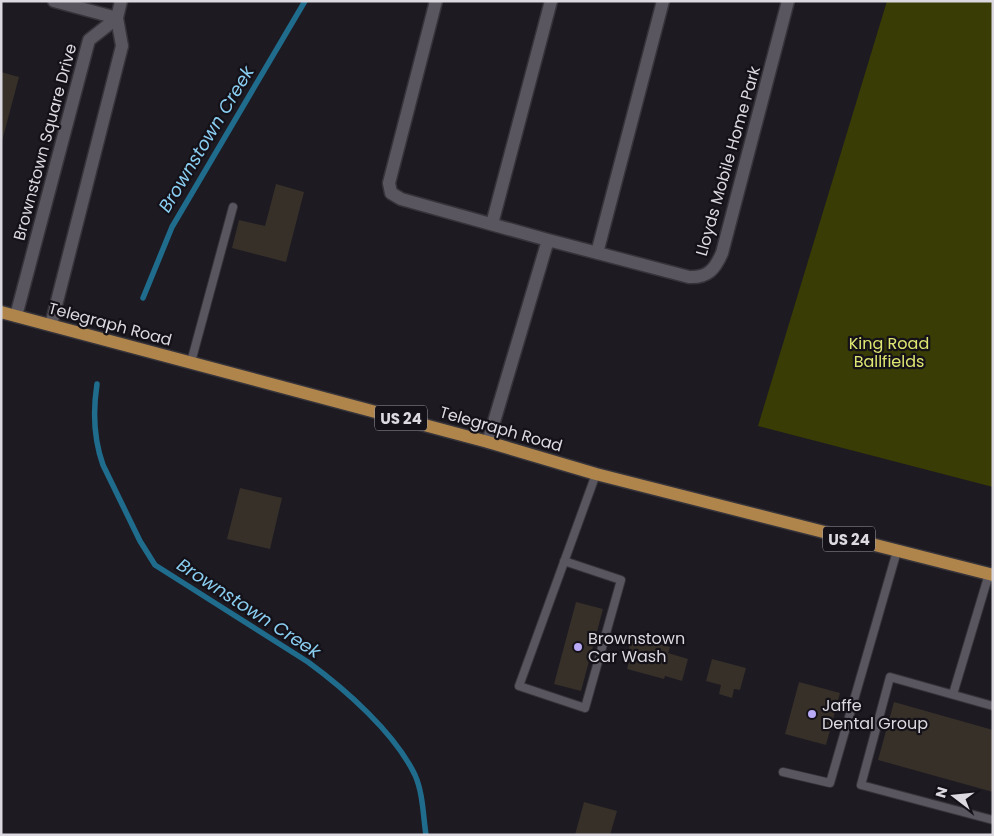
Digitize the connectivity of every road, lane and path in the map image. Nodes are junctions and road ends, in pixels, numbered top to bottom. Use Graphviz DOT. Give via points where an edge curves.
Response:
graph roads {
  1 [pos="54,1"];
  2 [pos="121,1"];
  3 [pos="436,1"];
  4 [pos="552,1"];
  5 [pos="663,1"];
  6 [pos="788,1"];
  7 [pos="117,18"];
  8 [pos="233,207"];
  9 [pos="492,224"];
  10 [pos="548,240"];
  11 [pos="597,253"];
  12 [pos="1,312"];
  13 [pos="16,316"];
  14 [pos="51,325"];
  15 [pos="191,362"];
  16 [pos="488,442"];
  17 [pos="596,474"];
  18 [pos="897,551"];
  19 [pos="564,561"];
  20 [pos="991,575"];
  21 [pos="953,694"];
  22 [pos="993,706"];
  23 [pos="783,772"];
  24 [pos="993,820"];
  1 -- 7 [label="street"];
  2 -- 7 [label="street"];
  3 -- 9 [label="street, Lloyds Mobile Home Park" via="389,183 391,193"];
  4 -- 9 [label="street"];
  5 -- 11 [label="street"];
  6 -- 11 [label="street, Lloyds Mobile Home Park" via="722,253 715,268 703,276 689,277"];
  7 -- 13 [label="street, Brownstown Square Drive" via="89,40"];
  7 -- 14 [label="street" via="122,46"];
  8 -- 15 [label="lane"];
  9 -- 10 [label="street, Lloyds Mobile Home Park"];
  10 -- 11 [label="street, Lloyds Mobile Home Park"];
  10 -- 16 [label="street"];
  12 -- 13 [label="main road, Telegraph Road / US 24"];
  13 -- 14 [label="main road, Telegraph Road / US 24"];
  14 -- 15 [label="main road, Telegraph Road / US 24"];
  15 -- 16 [label="main road, Telegraph Road / US 24"];
  16 -- 17 [label="main road, Telegraph Road / US 24"];
  17 -- 18 [label="main road, Telegraph Road / US 24"];
  17 -- 19 [label="lane"];
  18 -- 20 [label="main road, Telegraph Road / US 24"];
  18 -- 23 [label="lane" via="830,783"];
  19 -- 19 [label="lane" via="519,686 584,708 621,580"];
  20 -- 21 [label="lane"];
  21 -- 22 [label="lane"];
  21 -- 24 [label="lane" via="890,677 860,785"];
}
